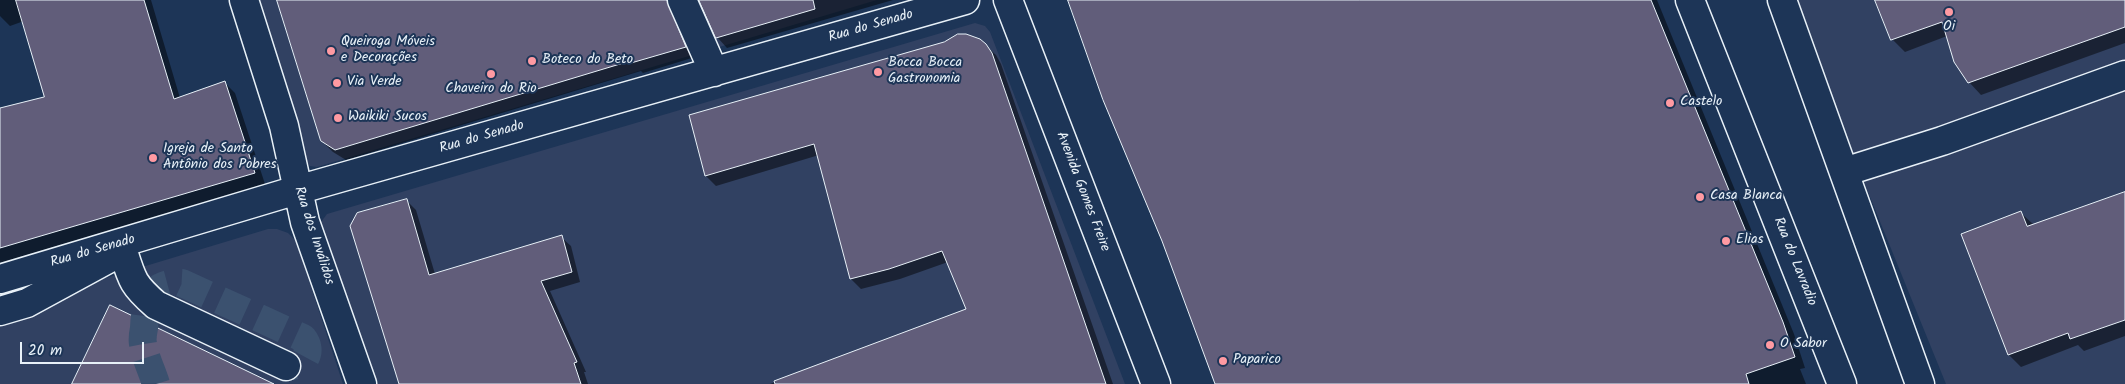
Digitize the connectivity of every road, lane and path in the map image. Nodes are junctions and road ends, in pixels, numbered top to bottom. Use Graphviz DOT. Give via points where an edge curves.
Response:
graph roads {
  1 [pos="244,0"];
  2 [pos="682,0"];
  3 [pos="964,0"];
  4 [pos="1008,0"];
  5 [pos="1690,0"];
  6 [pos="1782,0"];
  7 [pos="714,72"];
  8 [pos="2125,75"];
  9 [pos="1844,172"];
  10 [pos="297,190"];
  11 [pos="148,235"];
  12 [pos="123,251"];
  13 [pos="0,279"];
  14 [pos="0,311"];
  15 [pos="286,366"];
  16 [pos="362,384"];
  17 [pos="1156,384"];
  18 [pos="1842,384"];
  19 [pos="1920,384"];
  1 -- 10 [label="street, Rua dos Inválidos" via="284,126"];
  2 -- 7 [label="street"];
  3 -- 7 [label="street, Rua do Senado"];
  4 -- 17 [label="street, Avenida Gomes Freire"];
  5 -- 18 [label="street, Rua do Lavradio"];
  6 -- 9 [label="street"];
  7 -- 10 [label="street, Rua do Senado"];
  8 -- 9 [label="street" via="1942,141"];
  9 -- 19 [label="street"];
  10 -- 11 [label="street, Rua do Senado"];
  10 -- 16 [label="street, Rua dos Inválidos" via="305,222"];
  11 -- 12 [label="street"];
  11 -- 13 [label="street, Rua do Senado"];
  12 -- 14 [label="street" via="27,303"];
  12 -- 15 [label="street" via="131,277 140,292 156,304"];
}
